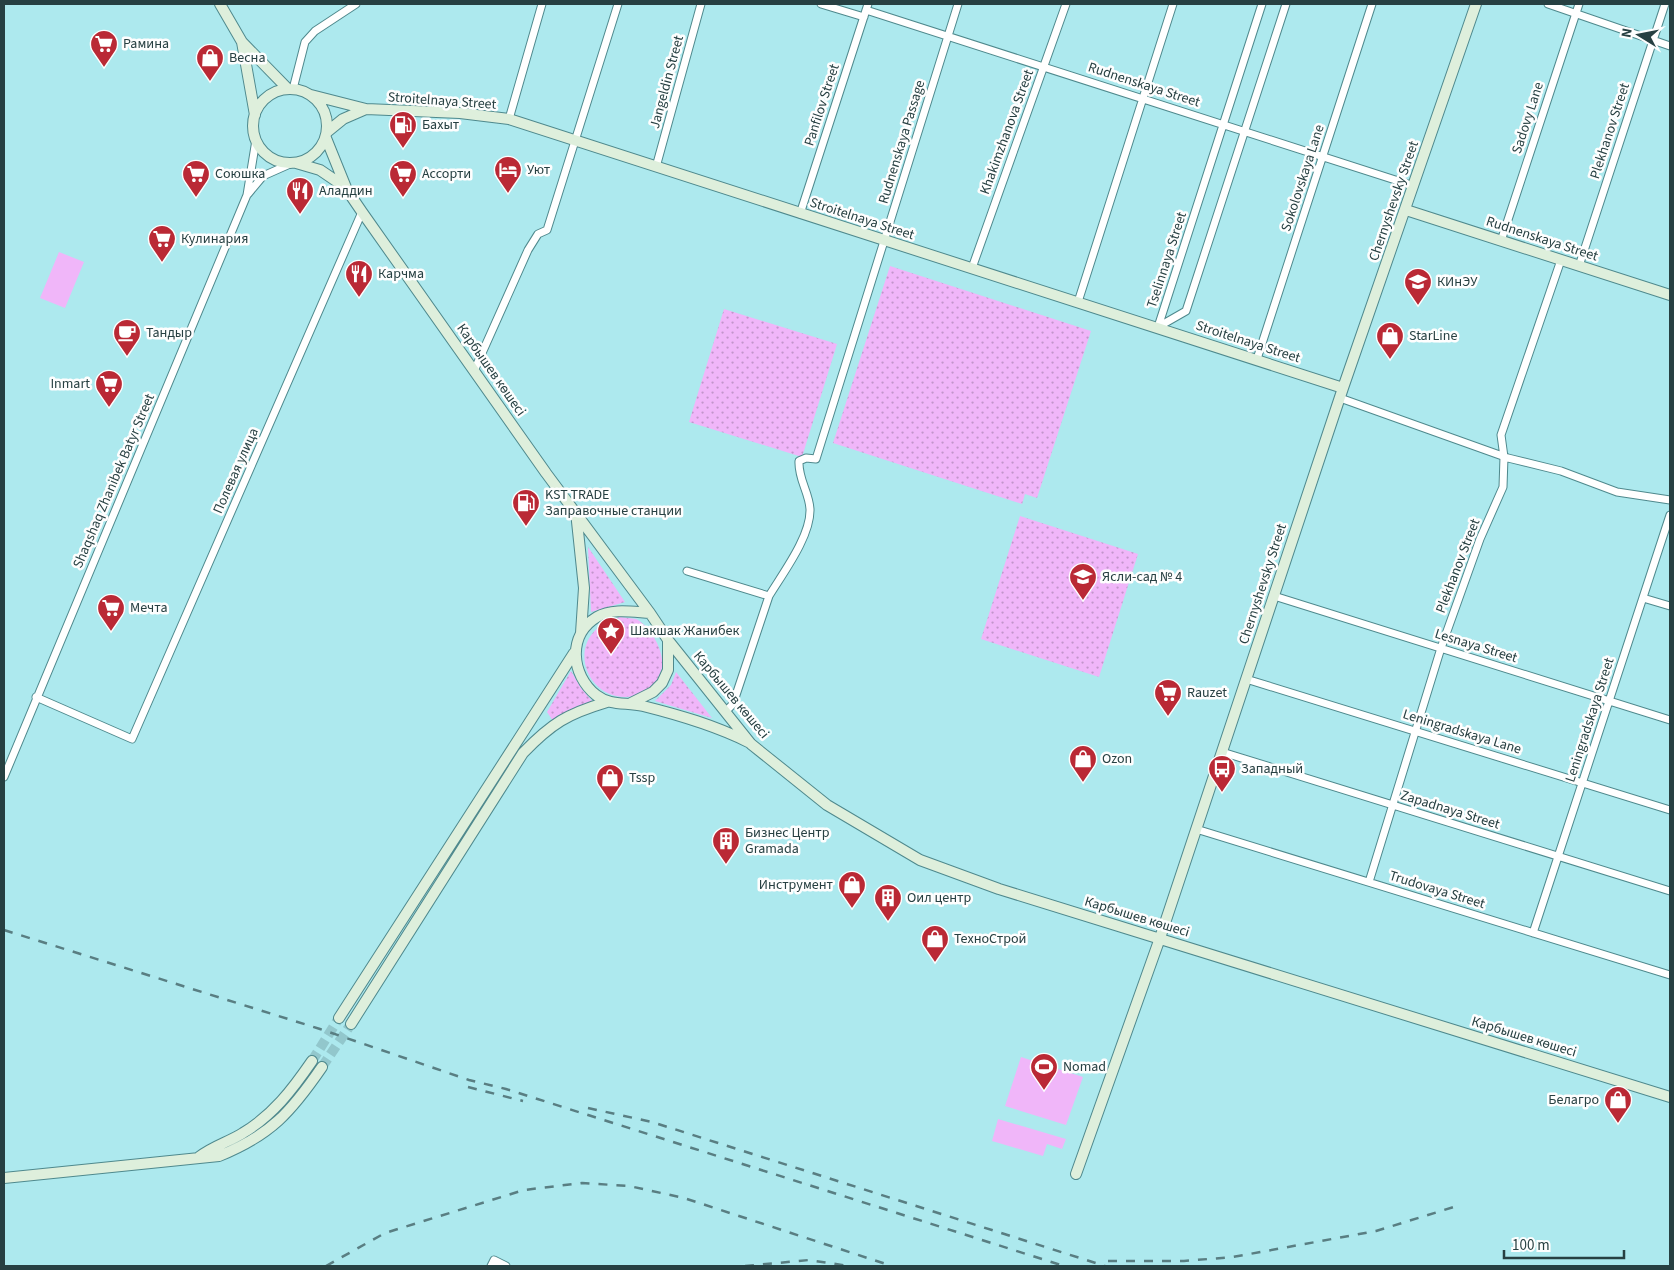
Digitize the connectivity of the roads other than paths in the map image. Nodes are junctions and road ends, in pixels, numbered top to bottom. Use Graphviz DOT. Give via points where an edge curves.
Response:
graph roads {
  1 [pos="220,4"];
  2 [pos="356,4"];
  3 [pos="542,4"];
  4 [pos="618,4"];
  5 [pos="701,4"];
  6 [pos="821,4"];
  7 [pos="958,4"];
  8 [pos="1066,4"];
  9 [pos="1173,4"];
  10 [pos="1262,4"];
  11 [pos="1286,4"];
  12 [pos="1372,4"];
  13 [pos="1476,4"];
  14 [pos="1548,4"];
  15 [pos="1579,4"];
  16 [pos="1665,4"];
  17 [pos="866,10"];
  18 [pos="1576,13"];
  19 [pos="948,36"];
  20 [pos="1653,40"];
  21 [pos="242,42"];
  22 [pos="1670,46"];
  23 [pos="1044,67"];
  24 [pos="291,89"];
  25 [pos="311,95"];
  26 [pos="1142,98"];
  27 [pos="366,110"];
  28 [pos="255,116"];
  29 [pos="509,119"];
  30 [pos="1223,125"];
  31 [pos="1245,131"];
  32 [pos="327,135"];
  33 [pos="256,140"];
  34 [pos="576,140"];
  35 [pos="1323,157"];
  36 [pos="293,163"];
  37 [pos="656,167"];
  38 [pos="1414,186"];
  39 [pos="347,190"];
  40 [pos="247,195"];
  41 [pos="1406,210"];
  42 [pos="362,212"];
  43 [pos="800,214"];
  44 [pos="885,241"];
  45 [pos="1501,241"];
  46 [pos="1561,260"];
  47 [pos="1579,266"];
  48 [pos="972,268"];
  49 [pos="1670,295"];
  50 [pos="1078,302"];
  51 [pos="1158,328"];
  52 [pos="1257,359"];
  53 [pos="474,371"];
  54 [pos="1342,393"];
  55 [pos="1504,457"];
  56 [pos="1670,500"];
  57 [pos="576,511"];
  58 [pos="1670,515"];
  59 [pos="1667,534"];
  60 [pos="687,572"];
  61 [pos="769,596"];
  62 [pos="1274,596"];
  63 [pos="1643,598"];
  64 [pos="1670,606"];
  65 [pos="650,613"];
  66 [pos="581,632"];
  67 [pos="668,640"];
  68 [pos="1441,648"];
  69 [pos="574,653"];
  70 [pos="1246,679"];
  71 [pos="36,697"];
  72 [pos="1609,700"];
  73 [pos="608,702"];
  74 [pos="631,703"];
  75 [pos="725,712"];
  76 [pos="1670,720"];
  77 [pos="1415,730"];
  78 [pos="752,744"];
  79 [pos="1222,752"];
  80 [pos="4,776"];
  81 [pos="1582,783"];
  82 [pos="1393,805"];
  83 [pos="1670,810"];
  84 [pos="1196,829"];
  85 [pos="1558,856"];
  86 [pos="1369,882"];
  87 [pos="1670,891"];
  88 [pos="1533,933"];
  89 [pos="1160,938"];
  90 [pos="1670,975"];
  91 [pos="339,1018"];
  92 [pos="351,1024"];
  93 [pos="312,1061"];
  94 [pos="322,1067"];
  95 [pos="1670,1097"];
  96 [pos="198,1157"];
  97 [pos="1076,1174"];
  98 [pos="4,1178"];
  99 [pos="491,1266"];
  100 [pos="506,1266"];
  1 -- 21 [label="main road"];
  2 -- 24 [label="street" via="315,31 305,42"];
  3 -- 29 [label="street"];
  4 -- 34 [label="street"];
  5 -- 37 [label="street, Jangeldin Street"];
  6 -- 17 [label="street, Rudnenskaya Street"];
  7 -- 19 [label="street, Rudnenskaya Passage"];
  8 -- 23 [label="street, Khakimzhanova Street"];
  9 -- 26 [label="street"];
  10 -- 30 [label="street, Tselinnaya Street"];
  11 -- 31 [label="street, Tselinnaya Street"];
  12 -- 35 [label="street, Sokolovskaya Lane"];
  13 -- 38 [label="main road, Chernyshevsky Street"];
  14 -- 18 [label="street"];
  15 -- 18 [label="street, Sadovy Lane"];
  16 -- 20 [label="street, Plekhanov Street"];
  17 -- 19 [label="street, Rudnenskaya Street"];
  17 -- 43 [label="street, Panfilov Street"];
  18 -- 20 [label="street"];
  18 -- 45 [label="street, Sadovy Lane"];
  19 -- 23 [label="street, Rudnenskaya Street"];
  19 -- 44 [label="street, Rudnenskaya Passage"];
  20 -- 22 [label="street"];
  20 -- 47 [label="street, Plekhanov Street"];
  21 -- 24 [label="main road"];
  21 -- 28 [label="main road"];
  23 -- 26 [label="street, Rudnenskaya Street"];
  23 -- 48 [label="street, Khakimzhanova Street"];
  24 -- 25 [label="main road"];
  24 -- 28 [label="main road" via="267,97"];
  25 -- 27 [label="main road"];
  25 -- 32 [label="main road" via="325,111"];
  26 -- 30 [label="street, Rudnenskaya Street"];
  26 -- 50 [label="street"];
  27 -- 29 [label="main road, Stroitelnaya Street" via="460,113"];
  27 -- 32 [label="main road" via="344,119"];
  28 -- 33 [label="main road"];
  29 -- 34 [label="main road, Stroitelnaya Street"];
  30 -- 31 [label="street, Rudnenskaya Street"];
  30 -- 51 [label="street, Tselinnaya Street"];
  31 -- 35 [label="street, Rudnenskaya Street"];
  31 -- 51 [label="street, Tselinnaya Street" via="1186,312"];
  32 -- 36 [label="main road" via="314,155"];
  32 -- 39 [label="main road"];
  33 -- 36 [label="main road" via="269,157"];
  33 -- 40 [label="street, Shaqshaq Zhanibek Batyr Street"];
  34 -- 37 [label="main road, Stroitelnaya Street"];
  34 -- 53 [label="street" via="547,230 538,234 528,250"];
  35 -- 38 [label="street, Rudnenskaya Street"];
  35 -- 52 [label="street, Sokolovskaya Lane"];
  36 -- 39 [label="main road" via="320,170"];
  36 -- 40 [label="street, Shaqshaq Zhanibek Batyr Street" via="263,176"];
  37 -- 43 [label="main road, Stroitelnaya Street"];
  38 -- 41 [label="main road, Chernyshevsky Street"];
  39 -- 42 [label="main road, Карбышев көшесі"];
  40 -- 71 [label="street, Shaqshaq Zhanibek Batyr Street"];
  41 -- 45 [label="main road, Rudnenskaya Street"];
  41 -- 54 [label="main road, Chernyshevsky Street"];
  42 -- 53 [label="main road, Карбышев көшесі"];
  42 -- 71 [label="street, Полевая улица" via="132,738"];
  43 -- 44 [label="main road, Stroitelnaya Street"];
  44 -- 48 [label="main road, Stroitelnaya Street"];
  44 -- 61 [label="street, Rudnenskaya Passage" via="816,459 798,461 798,474 810,511 807,528"];
  45 -- 46 [label="main road, Rudnenskaya Street"];
  46 -- 47 [label="main road, Rudnenskaya Street"];
  46 -- 55 [label="street, Plekhanov Street" via="1501,435"];
  47 -- 49 [label="main road, Rudnenskaya Street"];
  48 -- 50 [label="main road, Stroitelnaya Street"];
  50 -- 51 [label="main road, Stroitelnaya Street"];
  51 -- 52 [label="main road, Stroitelnaya Street"];
  52 -- 54 [label="main road, Stroitelnaya Street"];
  53 -- 57 [label="main road, Карбышев көшесі"];
  54 -- 55 [label="street, Stroitelnaya Street"];
  54 -- 62 [label="main road, Chernyshevsky Street"];
  55 -- 56 [label="street, Stroitelnaya Street" via="1561,472 1617,492"];
  55 -- 68 [label="street, Plekhanov Street" via="1504,487 1480,539"];
  57 -- 65 [label="main road, Карбышев көшесі"];
  57 -- 66 [label="main road" via="584,588"];
  58 -- 59 [label="street, Leningradskaya Street"];
  59 -- 63 [label="street, Leningradskaya Street"];
  60 -- 61 [label="street"];
  61 -- 75 [label="street" via="733,704"];
  62 -- 68 [label="street, Lesnaya Street"];
  62 -- 70 [label="main road, Chernyshevsky Street"];
  63 -- 64 [label="street"];
  63 -- 72 [label="street, Leningradskaya Street"];
  65 -- 66 [label="main road" via="611,612 598,616"];
  65 -- 67 [label="main road"];
  66 -- 69 [label="main road"];
  67 -- 74 [label="main road" via="668,670 662,683 653,692"];
  67 -- 75 [label="main road, Карбышев көшесі"];
  68 -- 72 [label="street, Lesnaya Street"];
  68 -- 77 [label="street, Plekhanov Street"];
  69 -- 73 [label="main road" via="585,684"];
  69 -- 91 [label="main road"];
  70 -- 77 [label="street, Leningradskaya Lane"];
  70 -- 79 [label="main road, Chernyshevsky Street"];
  71 -- 80 [label="street, Shaqshaq Zhanibek Batyr Street"];
  72 -- 76 [label="street, Lesnaya Street"];
  72 -- 81 [label="street, Leningradskaya Street"];
  73 -- 74 [label="main road"];
  73 -- 92 [label="main road" via="575,712 547,728 523,753"];
  74 -- 78 [label="main road" via="711,725"];
  75 -- 78 [label="main road, Карбышев көшесі"];
  77 -- 81 [label="street, Leningradskaya Lane"];
  77 -- 82 [label="street, Plekhanov Street"];
  78 -- 89 [label="main road, Карбышев көшесі" via="827,805 920,860 1000,890"];
  79 -- 82 [label="street, Zapadnaya Street"];
  79 -- 84 [label="main road, Chernyshevsky Street"];
  81 -- 83 [label="street, Leningradskaya Lane"];
  81 -- 85 [label="street, Leningradskaya Street"];
  82 -- 85 [label="street, Zapadnaya Street"];
  82 -- 86 [label="street, Plekhanov Street"];
  84 -- 86 [label="street, Trudovaya Street"];
  84 -- 89 [label="main road, Chernyshevsky Street"];
  85 -- 87 [label="street, Zapadnaya Street"];
  85 -- 88 [label="street, Leningradskaya Street"];
  86 -- 88 [label="street, Trudovaya Street"];
  88 -- 90 [label="street, Trudovaya Street"];
  89 -- 95 [label="main road, Карбышев көшесі"];
  89 -- 97 [label="main road, Chernyshevsky Street"];
  93 -- 96 [label="main road" via="289,1095 264,1119"];
  94 -- 96 [label="main road" via="298,1102 272,1128 219,1156"];
  96 -- 98 [label="main road"];
  99 -- 100 [label="street" via="494,1260"];
}
